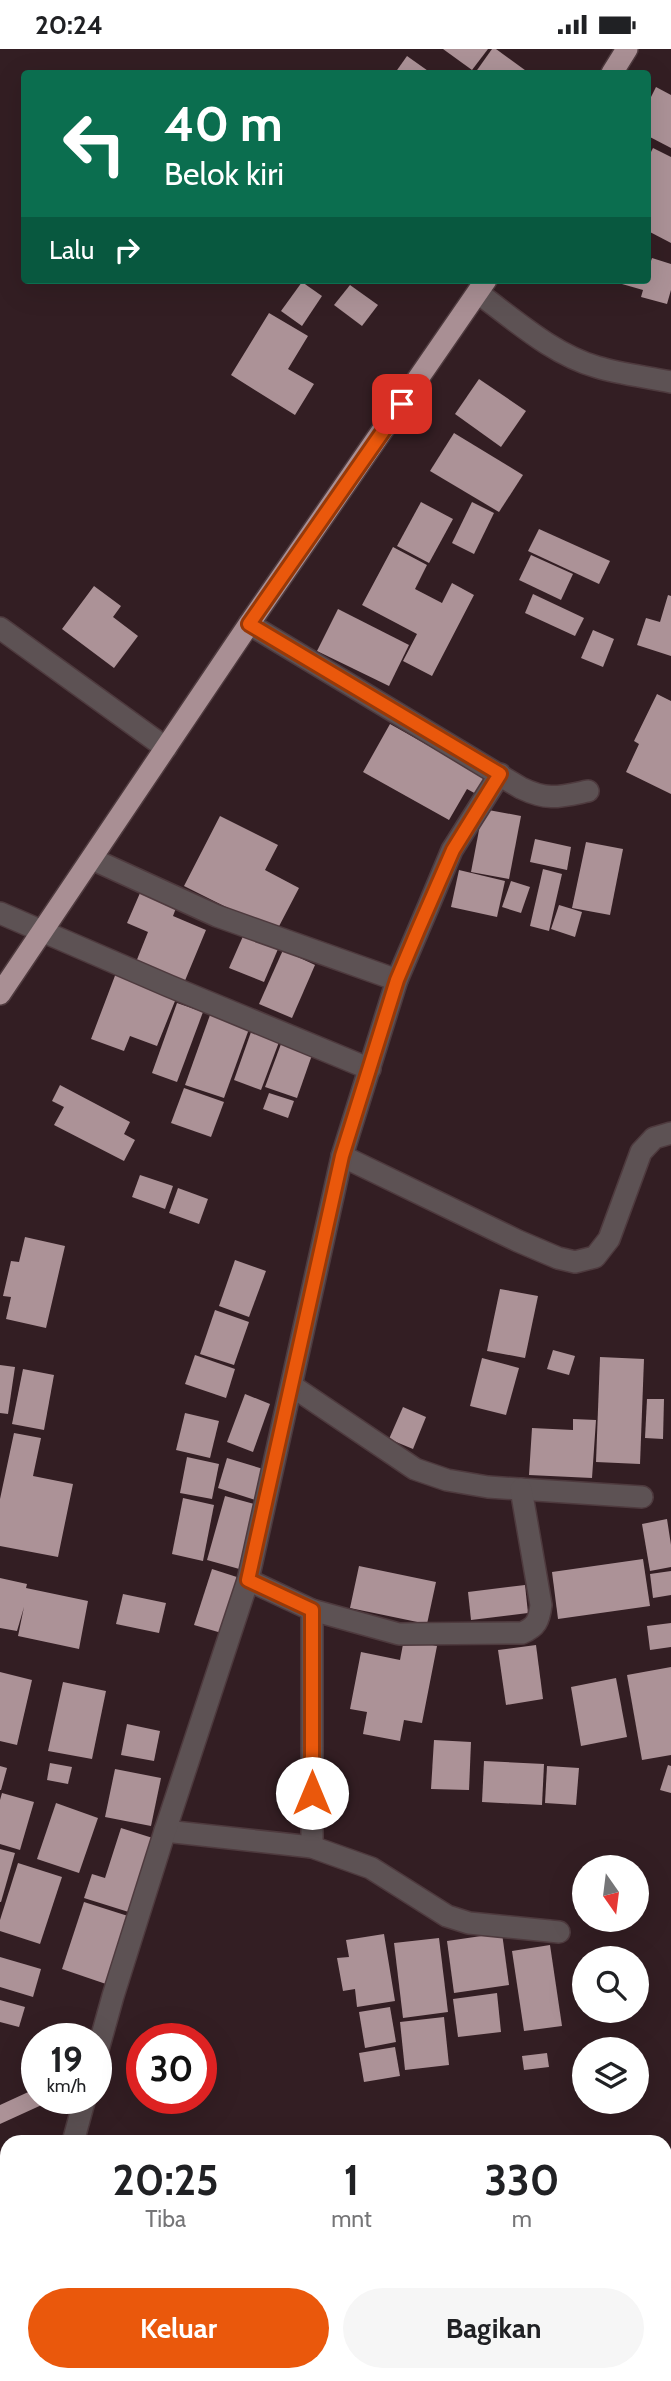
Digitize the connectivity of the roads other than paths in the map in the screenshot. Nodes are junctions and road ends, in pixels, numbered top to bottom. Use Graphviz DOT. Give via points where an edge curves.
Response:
graph roads {
  1 [pos="627,49"];
  2 [pos="614,70"];
  3 [pos="482,287"];
  4 [pos="671,382"];
  5 [pos="249,624"];
  6 [pos="0,628"];
  7 [pos="166,748"];
  8 [pos="500,774"];
  9 [pos="588,791"];
  10 [pos="92,859"];
  11 [pos="0,913"];
  12 [pos="40,932"];
  13 [pos="397,980"];
  14 [pos="0,994"];
  15 [pos="370,1069"];
  16 [pos="671,1133"];
  17 [pos="342,1156"];
  18 [pos="292,1386"];
  19 [pos="521,1489"];
  20 [pos="642,1497"];
  21 [pos="248,1580"];
  22 [pos="312,1610"];
  23 [pos="165,1831"];
  24 [pos="312,1847"];
  25 [pos="559,1932"];
  26 [pos="105,2023"];
  27 [pos="81,2114"];
  28 [pos="75,2135"];
  1 -- 2 [label="highway"];
  3 -- 4 [label="street" via="544,342 572,358"];
  3 -- 5 [label="highway"];
  5 -- 7 [label="highway"];
  5 -- 8 [label="street"];
  6 -- 7 [label="street"];
  7 -- 10 [label="highway"];
  8 -- 9 [label="street" via="540,797"];
  8 -- 13 [label="street" via="453,850"];
  10 -- 12 [label="highway"];
  10 -- 13 [label="street" via="217,916"];
  11 -- 12 [label="street"];
  12 -- 14 [label="highway"];
  12 -- 15 [label="street"];
  13 -- 15 [label="street"];
  15 -- 17 [label="street"];
  16 -- 17 [label="street" via="654,1138 641,1152 609,1239 594,1257 575,1262 518,1241"];
  17 -- 18 [label="street"];
  18 -- 19 [label="street" via="415,1469 447,1480"];
  18 -- 21 [label="street"];
  19 -- 20 [label="street"];
  19 -- 22 [label="street" via="541,1605 534,1627 522,1633 399,1634"];
  21 -- 22 [label="street"];
  21 -- 23 [label="street"];
  22 -- 24 [label="street"];
  23 -- 24 [label="street"];
  23 -- 26 [label="street"];
  24 -- 25 [label="street" via="371,1868 447,1916 469,1923"];
  27 -- 28 [label="street"];
}
